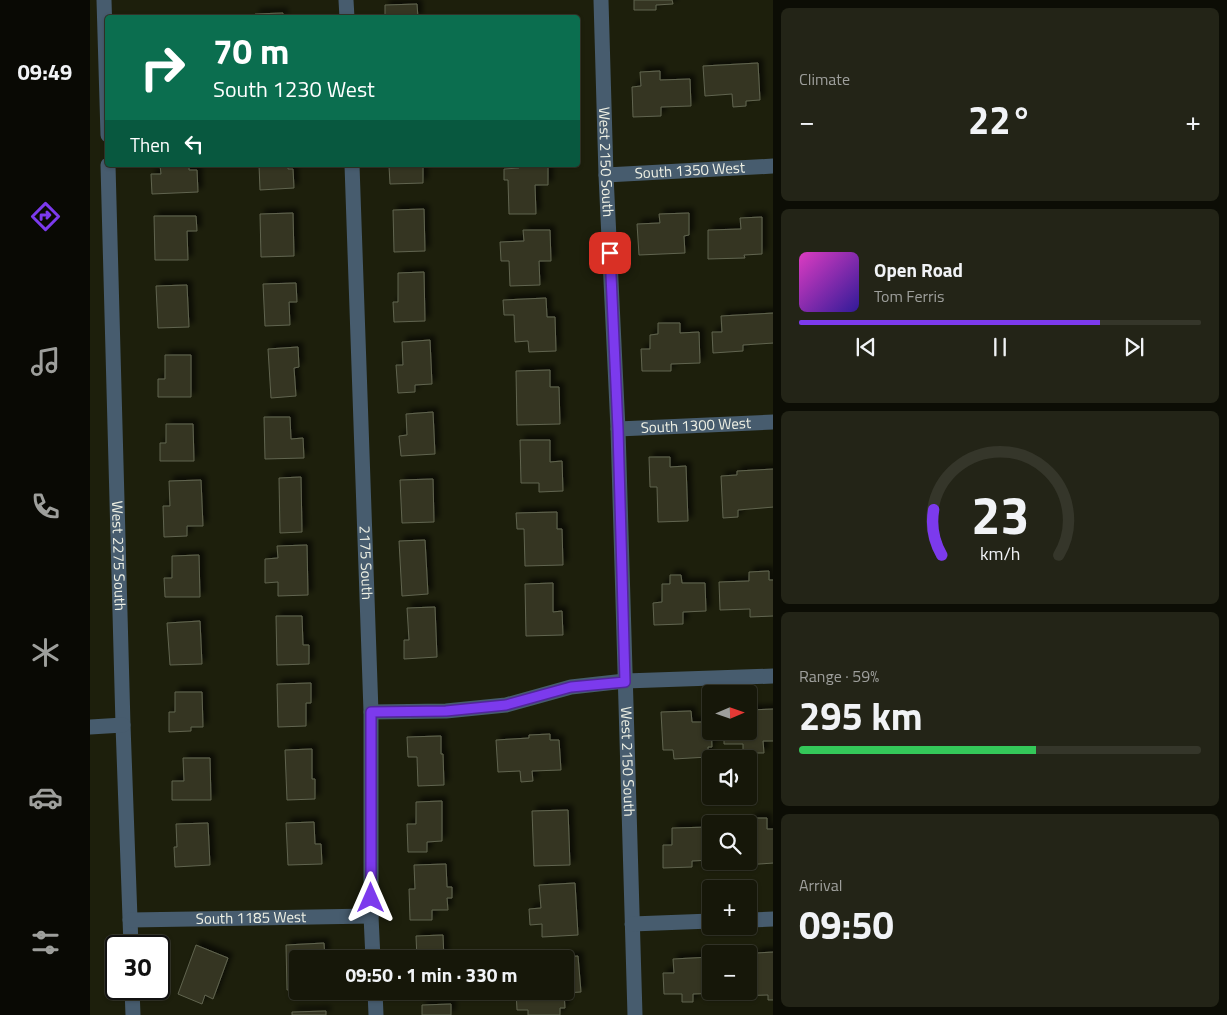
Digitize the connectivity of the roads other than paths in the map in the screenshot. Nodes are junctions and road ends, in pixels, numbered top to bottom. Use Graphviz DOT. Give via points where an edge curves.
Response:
graph roads {
  1 [pos="104,0"];
  2 [pos="346,0"];
  3 [pos="601,0"];
  4 [pos="347,15"];
  5 [pos="105,34"];
  6 [pos="773,166"];
  7 [pos="108,167"];
  8 [pos="352,167"];
  9 [pos="606,175"];
  10 [pos="773,422"];
  11 [pos="618,429"];
  12 [pos="773,676"];
  13 [pos="625,682"];
  14 [pos="371,712"];
  15 [pos="123,725"];
  16 [pos="90,727"];
  17 [pos="372,916"];
  18 [pos="773,919"];
  19 [pos="130,920"];
  20 [pos="757,920"];
  21 [pos="702,922"];
  22 [pos="632,924"];
  23 [pos="131,935"];
  24 [pos="373,950"];
  25 [pos="132,1000"];
  26 [pos="375,1000"];
  27 [pos="133,1015"];
  28 [pos="376,1015"];
  29 [pos="634,1015"];
  1 -- 5 [label="street"];
  2 -- 4 [label="street"];
  3 -- 9 [label="street, West 2150 South"];
  6 -- 9 [label="street, South 1350 West"];
  7 -- 15 [label="street, West 2275 South"];
  8 -- 14 [label="street, 2175 South"];
  9 -- 11 [label="street, West 2150 South"];
  10 -- 11 [label="street, South 1300 West"];
  11 -- 13 [label="street, West 2150 South"];
  12 -- 13 [label="street"];
  13 -- 14 [label="street" via="571,687 506,705 446,711"];
  13 -- 22 [label="street, West 2150 South"];
  14 -- 17 [label="street, 2175 South"];
  15 -- 16 [label="street"];
  15 -- 19 [label="street, West 2275 South"];
  17 -- 19 [label="street, South 1185 West"];
  17 -- 24 [label="street, 2175 South"];
  18 -- 20 [label="street"];
  19 -- 23 [label="street, West 2275 South"];
  21 -- 22 [label="street"];
  22 -- 29 [label="street, West 2150 South"];
  25 -- 27 [label="street"];
  26 -- 28 [label="street"];
}
